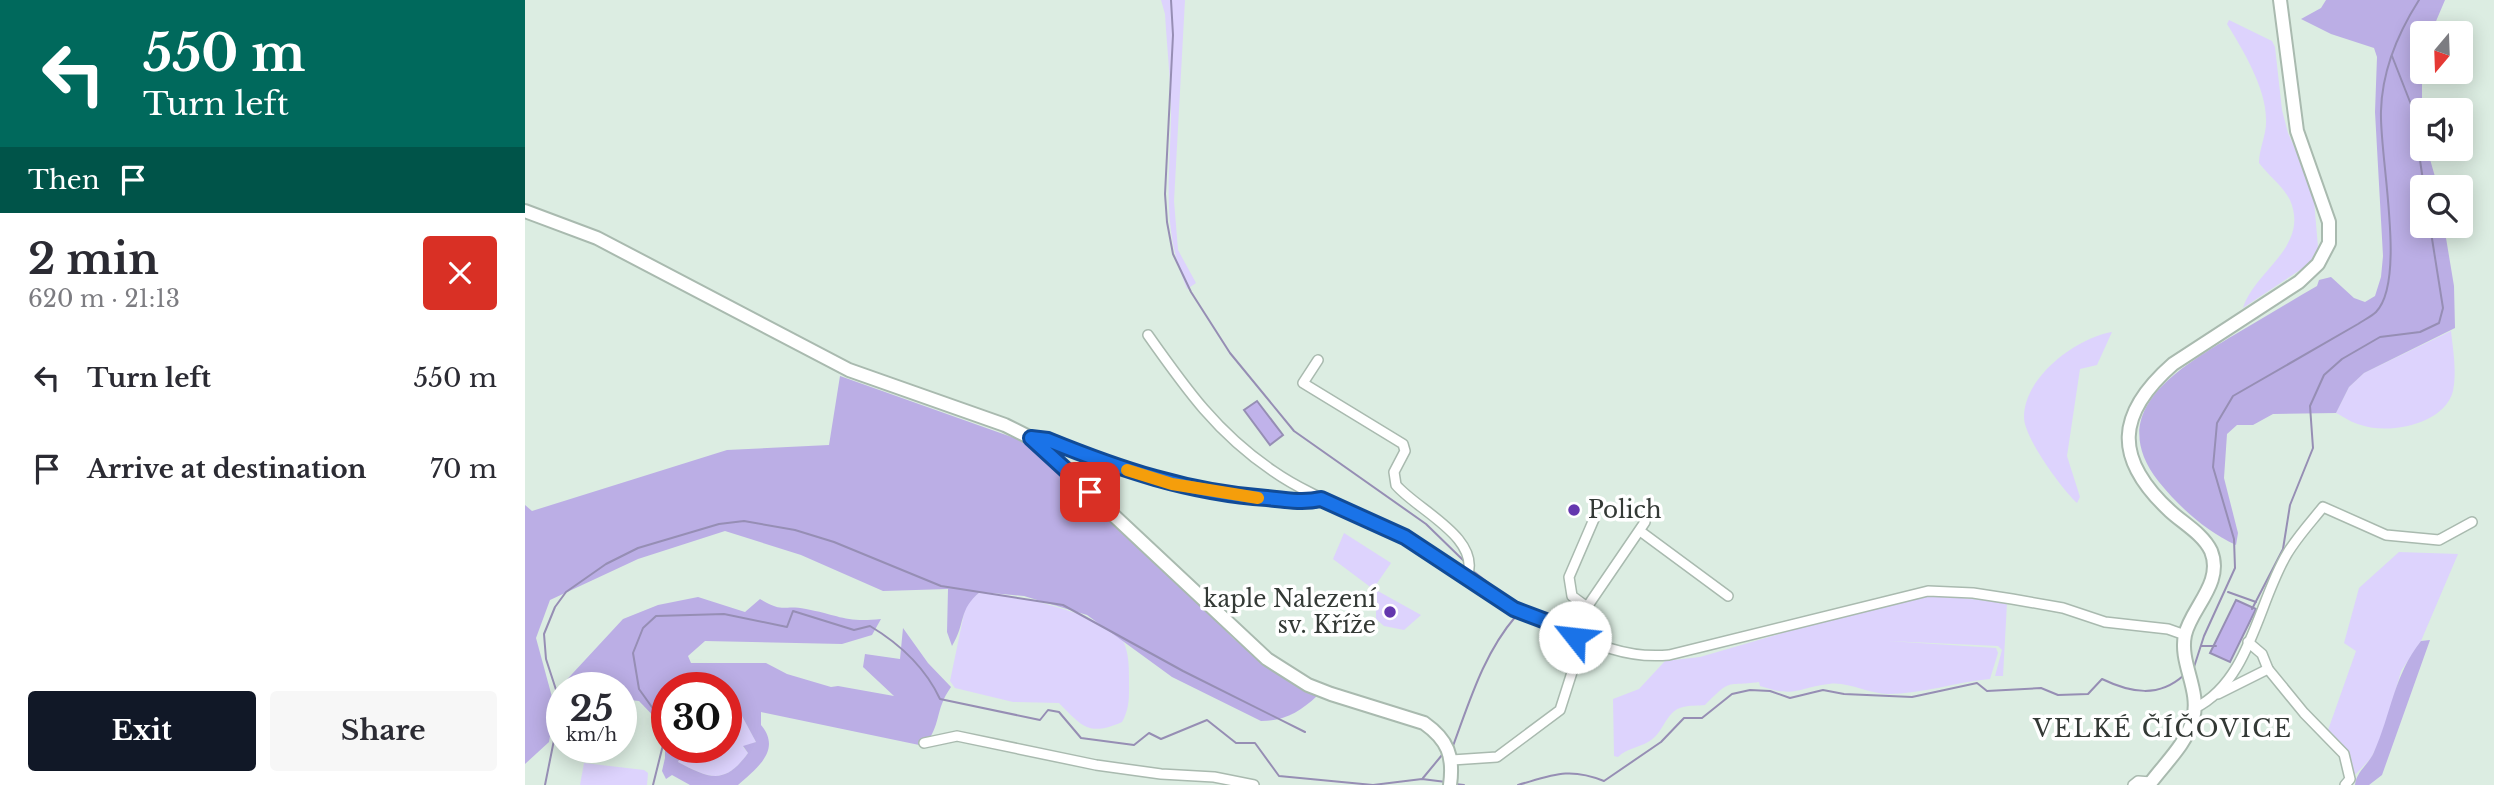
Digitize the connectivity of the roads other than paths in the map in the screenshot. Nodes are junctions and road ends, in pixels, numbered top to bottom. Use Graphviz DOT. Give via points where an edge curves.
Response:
graph roads {
  1 [pos="2280,0"];
  2 [pos="525,211"];
  3 [pos="1148,335"];
  4 [pos="1318,360"];
  5 [pos="1031,438"];
  6 [pos="1321,499"];
  7 [pos="1594,519"];
  8 [pos="2472,522"];
  9 [pos="1467,577"];
  10 [pos="1728,596"];
  11 [pos="1587,607"];
  12 [pos="2185,635"];
  13 [pos="1575,637"];
  14 [pos="2248,642"];
  15 [pos="2268,669"];
  16 [pos="2218,694"];
  17 [pos="2195,708"];
  18 [pos="923,743"];
  19 [pos="1452,763"];
  20 [pos="2150,783"];
  21 [pos="1254,785"];
  22 [pos="1450,785"];
  23 [pos="2133,785"];
  24 [pos="2345,785"];
  1 -- 12 [label="street" via="2295,122 2326,215 2329,243 2318,264 2299,282 2156,379 2139,402 2129,430 2129,454 2143,480 2198,534 2212,556 2211,580"];
  2 -- 5 [label="street" via="597,238 849,370"];
  3 -- 6 [label="street" via="1209,418 1274,472"];
  4 -- 9 [label="street" via="1303,383 1403,444 1405,451 1394,472 1396,485 1464,545 1470,570"];
  5 -- 6 [label="street" via="1172,484 1245,497"];
  5 -- 19 [label="street" via="1267,659 1308,685 1424,723 1445,742"];
  6 -- 9 [label="street" via="1395,531"];
  7 -- 11 [label="street" via="1569,577 1572,596"];
  8 -- 14 [label="street" via="2439,540 2386,535 2323,507 2287,554"];
  9 -- 13 [label="street" via="1514,609"];
  10 -- 11 [label="street" via="1643,527"];
  11 -- 13 [label="street"];
  12 -- 13 [label="street" via="2105,622 2063,608 2012,599 1928,591 1669,655 1638,656"];
  12 -- 17 [label="street"];
  13 -- 19 [label="street" via="1574,666 1555,716 1497,757"];
  14 -- 15 [label="street" via="2262,654"];
  14 -- 16 [label="street"];
  15 -- 16 [label="street"];
  15 -- 24 [label="street" via="2344,754 2350,779"];
  16 -- 17 [label="street"];
  17 -- 20 [label="street" via="2188,732"];
  18 -- 21 [label="street" via="957,736 1096,765"];
  19 -- 22 [label="street"];
  20 -- 23 [label="street" via="2137,781"];
}
